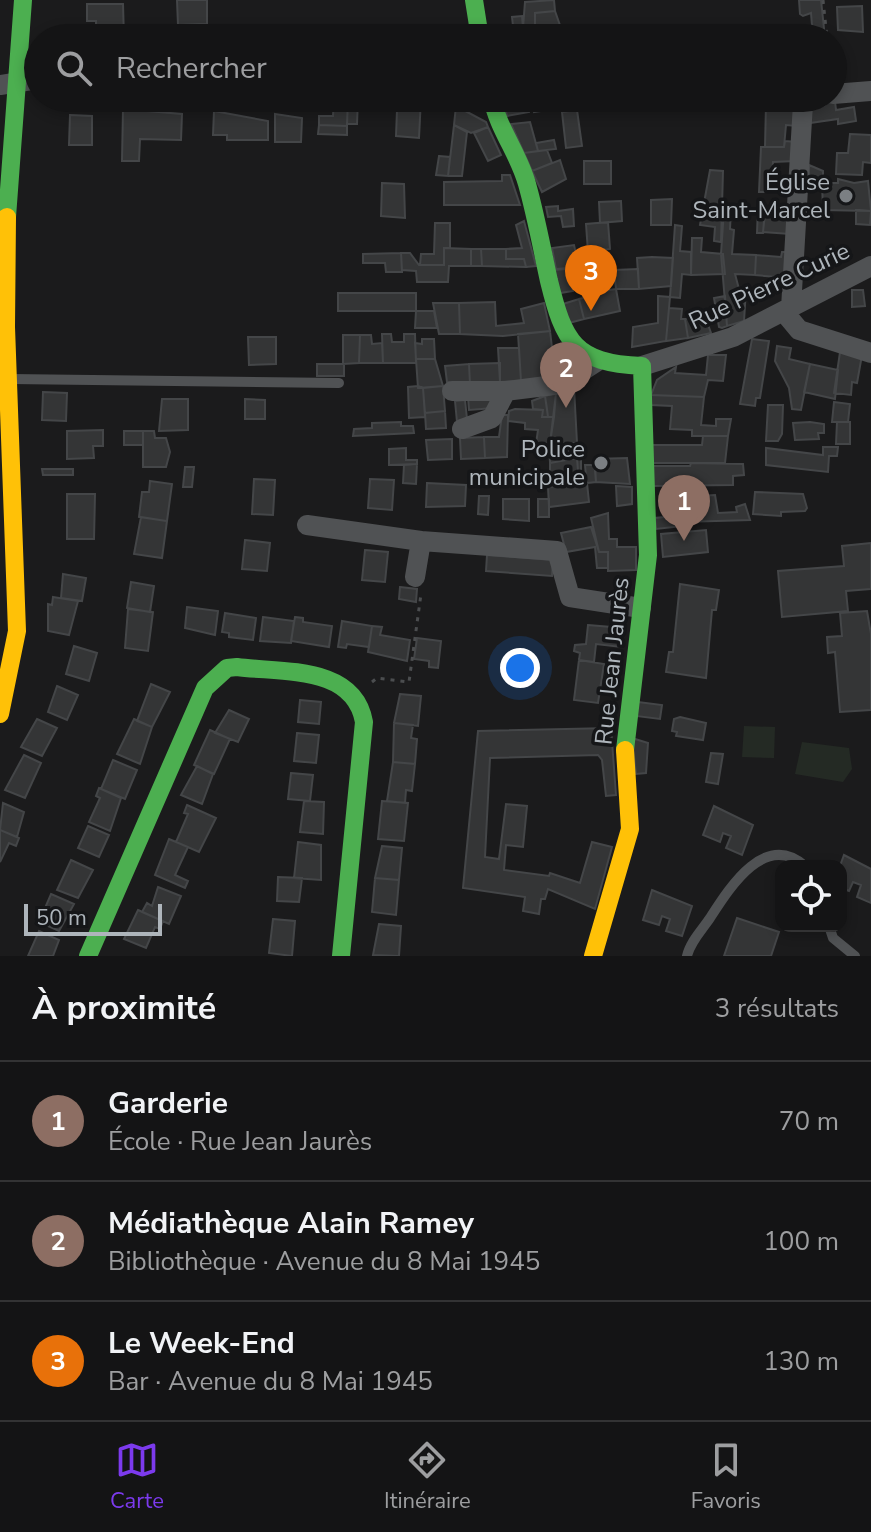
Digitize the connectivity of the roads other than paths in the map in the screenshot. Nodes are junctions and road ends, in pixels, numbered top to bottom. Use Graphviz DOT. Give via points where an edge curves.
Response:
graph roads {
  1 [pos="23,0"];
  2 [pos="474,0"];
  3 [pos="478,24"];
  4 [pos="19,82"];
  5 [pos="871,91"];
  6 [pos="847,93"];
  7 [pos="495,112"];
  8 [pos="802,112"];
  9 [pos="3,179"];
  10 [pos="871,266"];
  11 [pos="787,310"];
  12 [pos="871,353"];
  13 [pos="596,362"];
  14 [pos="642,366"];
  15 [pos="8,379"];
  16 [pos="339,383"];
  17 [pos="452,391"];
  18 [pos="506,391"];
  19 [pos="462,429"];
  20 [pos="307,525"];
  21 [pos="421,541"];
  22 [pos="415,577"];
  23 [pos="641,608"];
  24 [pos="0,714"];
  25 [pos="798,860"];
  26 [pos="831,932"];
  27 [pos="88,956"];
  28 [pos="341,956"];
  29 [pos="593,956"];
  30 [pos="687,956"];
  31 [pos="855,956"];
  1 -- 4 [label="street"];
  2 -- 3 [label="street"];
  4 -- 9 [label="street"];
  5 -- 6 [label="street"];
  7 -- 13 [label="street" via="526,180 560,326"];
  8 -- 11 [label="street"];
  9 -- 15 [label="street"];
  10 -- 11 [label="street, Rue Pierre Curie"];
  11 -- 12 [label="street" via="799,330"];
  11 -- 14 [label="street, Rue Pierre Curie" via="733,337"];
  13 -- 14 [label="street"];
  13 -- 18 [label="street" via="562,384"];
  14 -- 23 [label="street, Rue Jean Jaurès" via="648,555"];
  15 -- 16 [label="lane"];
  15 -- 24 [label="street" via="17,616 13,664"];
  17 -- 18 [label="street"];
  18 -- 19 [label="street" via="492,418"];
  20 -- 21 [label="street"];
  21 -- 22 [label="street"];
  21 -- 23 [label="street" via="557,551 570,597"];
  23 -- 29 [label="street, Rue Jean Jaurès" via="624,736 630,829"];
  25 -- 30 [label="lane" via="781,853 763,857 732,884"];
  26 -- 31 [label="lane"];
  27 -- 28 [label="street" via="205,688 237,667 333,679 357,696 364,722"];
}
